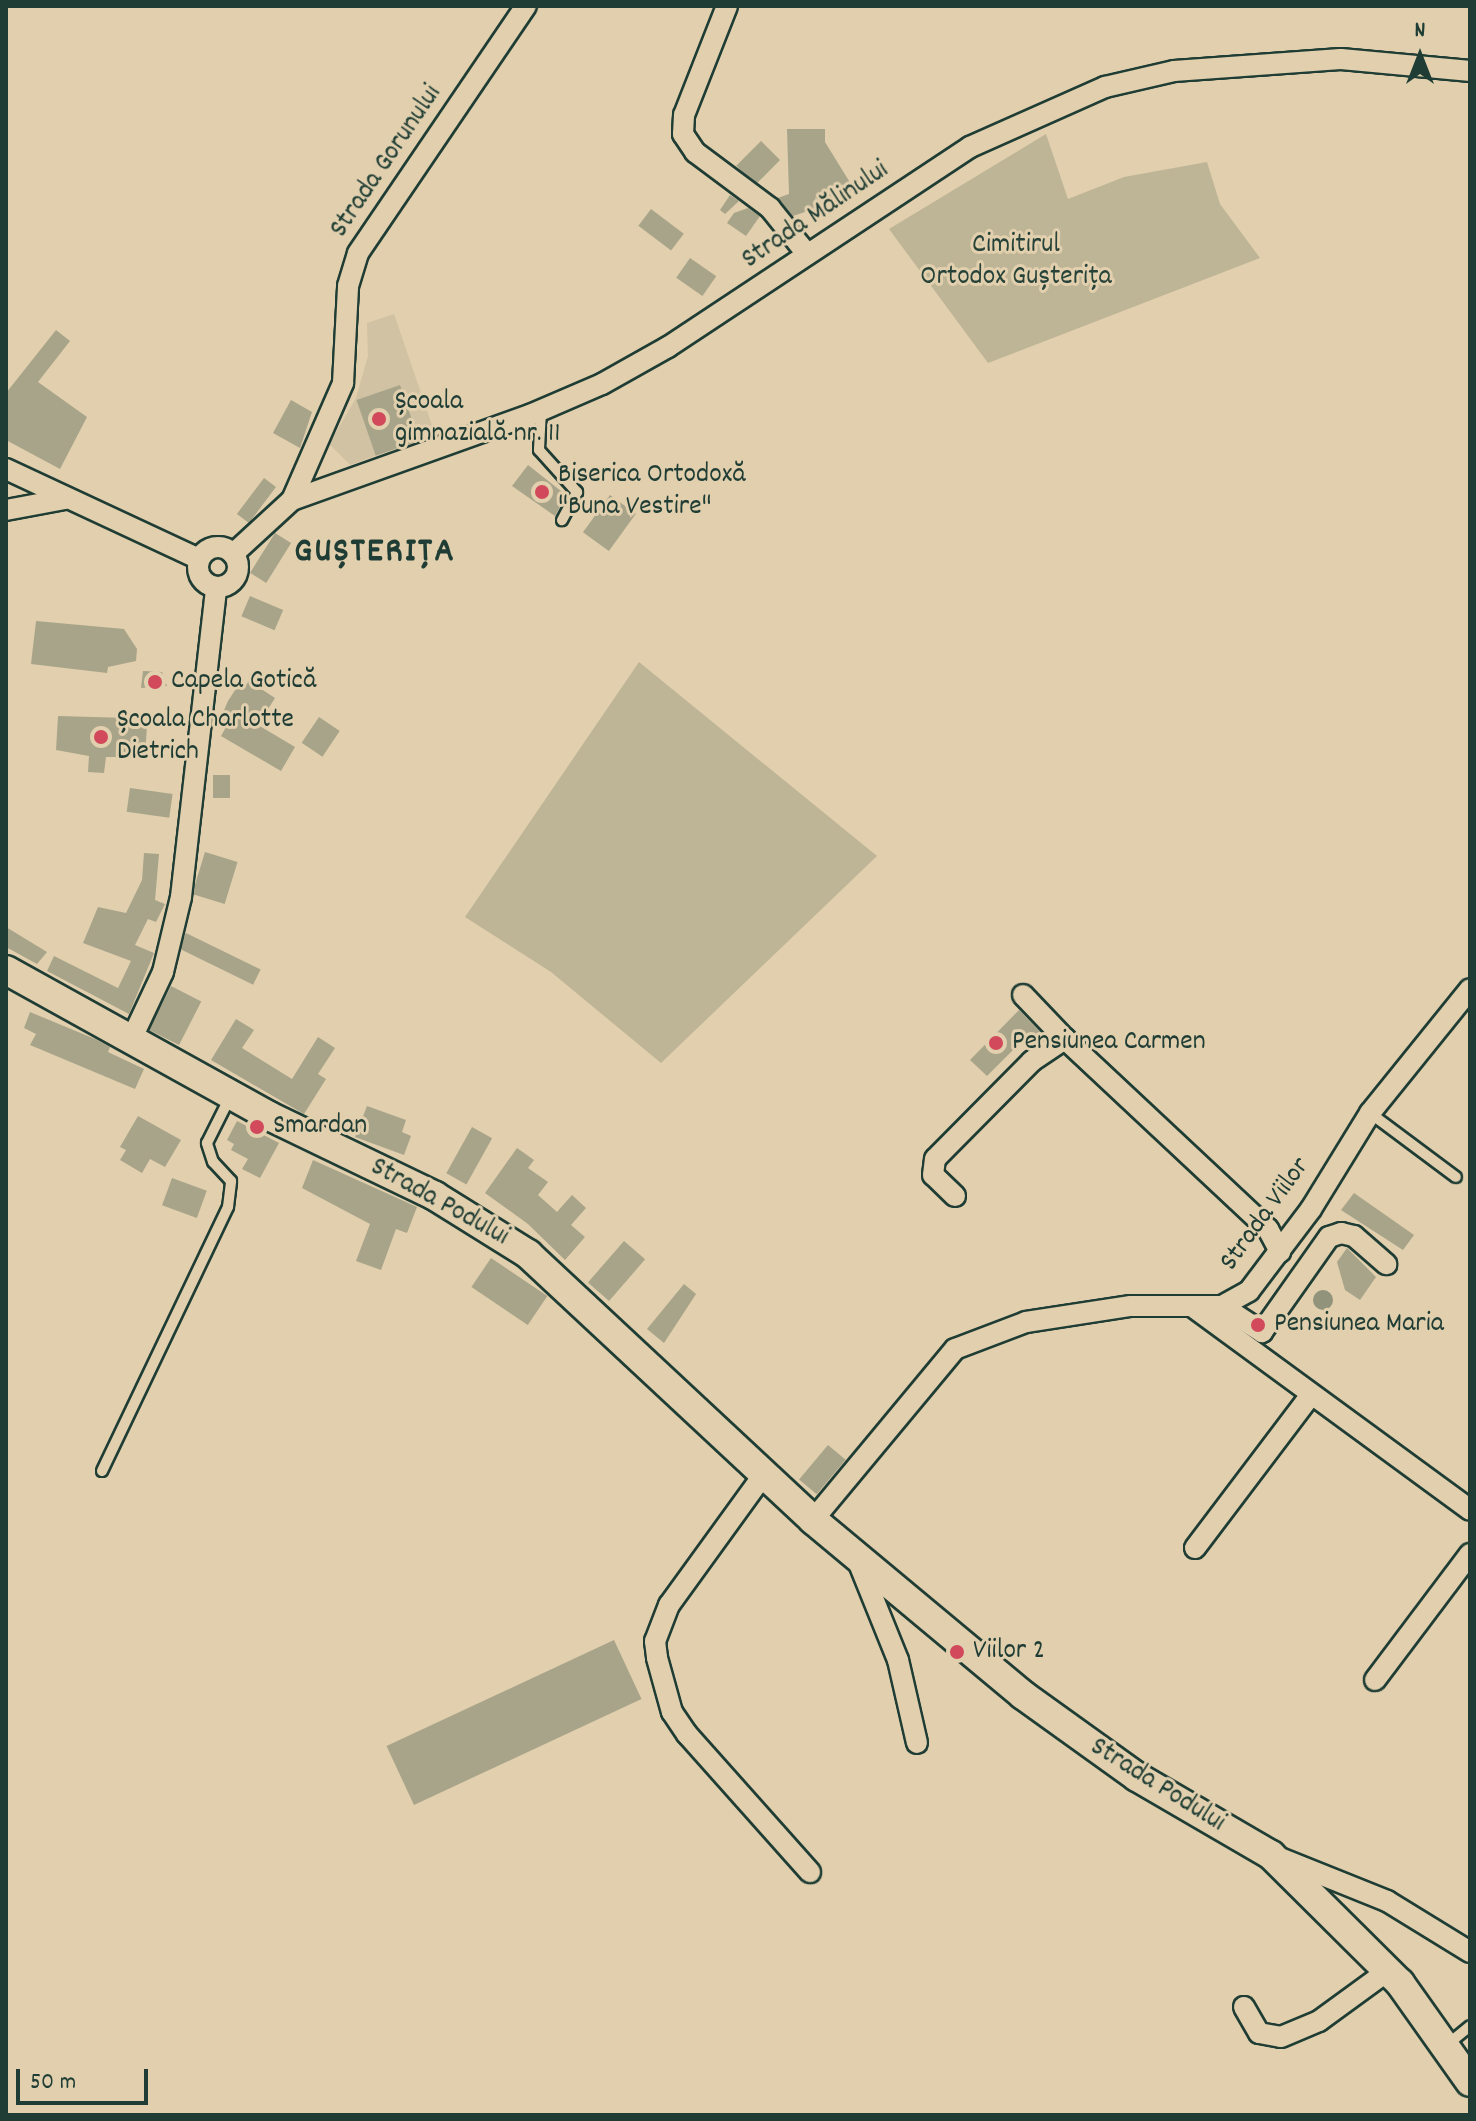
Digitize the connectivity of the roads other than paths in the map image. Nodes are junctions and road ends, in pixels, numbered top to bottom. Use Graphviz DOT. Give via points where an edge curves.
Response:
graph roads {
  1 [pos="526,6"];
  2 [pos="727,6"];
  3 [pos="1470,71"];
  4 [pos="807,254"];
  5 [pos="541,410"];
  6 [pos="6,469"];
  7 [pos="65,499"];
  8 [pos="292,500"];
  9 [pos="6,510"];
  10 [pos="562,520"];
  11 [pos="233,554"];
  12 [pos="199,559"];
  13 [pos="216,588"];
  14 [pos="6,970"];
  15 [pos="1470,989"];
  16 [pos="1023,995"];
  17 [pos="1065,1039"];
  18 [pos="131,1040"];
  19 [pos="231,1096"];
  20 [pos="1370,1113"];
  21 [pos="1456,1177"];
  22 [pos="955,1196"];
  23 [pos="1280,1252"];
  24 [pos="1386,1264"];
  25 [pos="1222,1306"];
  26 [pos="1193,1307"];
  27 [pos="1310,1396"];
  28 [pos="102,1471"];
  29 [pos="764,1474"];
  30 [pos="1470,1510"];
  31 [pos="813,1520"];
  32 [pos="1195,1548"];
  33 [pos="1470,1554"];
  34 [pos="857,1558"];
  35 [pos="1375,1680"];
  36 [pos="917,1743"];
  37 [pos="1271,1855"];
  38 [pos="810,1872"];
  39 [pos="1470,1952"];
  40 [pos="1389,1970"];
  41 [pos="1244,2007"];
  42 [pos="1470,2026"];
  43 [pos="1448,2044"];
  44 [pos="1470,2082"];
  1 -- 8 [label="street, Strada Gorunului" via="358,253 348,286 343,383"];
  2 -- 4 [label="street" via="684,115 683,134 695,152 770,208"];
  3 -- 4 [label="street, Strada Mălinului" via="1341,59 1174,71 1105,87 970,147"];
  4 -- 5 [label="street, Strada Mălinului" via="668,347"];
  5 -- 8 [label="street, Strada Mălinului"];
  5 -- 10 [label="lane" via="539,450 577,492"];
  6 -- 7 [label="street"];
  7 -- 9 [label="street"];
  7 -- 12 [label="street"];
  8 -- 11 [label="street, Strada Mălinului"];
  11 -- 12 [label="street" via="214,547"];
  11 -- 13 [label="street, Strada Mălinului" via="238,566 234,580"];
  12 -- 13 [label="street" via="200,577"];
  13 -- 18 [label="street" via="181,897 163,972"];
  14 -- 18 [label="street, Strada Podului"];
  15 -- 20 [label="street, Strada Viilor"];
  16 -- 17 [label="street"];
  17 -- 22 [label="street" via="1032,1061 935,1159 933,1175"];
  17 -- 23 [label="street" via="1268,1229"];
  18 -- 19 [label="street, Strada Podului"];
  19 -- 28 [label="lane" via="207,1143 213,1162 231,1181 228,1207"];
  19 -- 29 [label="street, Strada Podului" via="435,1196 528,1254"];
  20 -- 21 [label="lane"];
  20 -- 23 [label="street, Strada Viilor"];
  23 -- 25 [label="street, Strada Viilor" via="1249,1291"];
  24 -- 25 [label="street" via="1354,1236 1341,1233 1329,1237 1262,1332"];
  25 -- 26 [label="street, Strada Viilor"];
  26 -- 27 [label="street"];
  26 -- 31 [label="street, Strada Viilor" via="1079,1312 977,1338 941,1361"];
  27 -- 30 [label="street"];
  27 -- 32 [label="street"];
  29 -- 31 [label="street, Strada Podului"];
  29 -- 38 [label="street" via="681,1586 655,1641 672,1712 720,1776"];
  31 -- 34 [label="street, Strada Podului"];
  33 -- 35 [label="street"];
  34 -- 36 [label="street" via="884,1617"];
  34 -- 37 [label="street, Strada Podului" via="1063,1726"];
  37 -- 39 [label="street" via="1365,1890"];
  37 -- 40 [label="street, Strada Podului"];
  40 -- 41 [label="street" via="1319,2021 1281,2037 1259,2033"];
  40 -- 43 [label="street, Strada Podului"];
  42 -- 43 [label="lane"];
  43 -- 44 [label="street, Strada Podului"];
}
